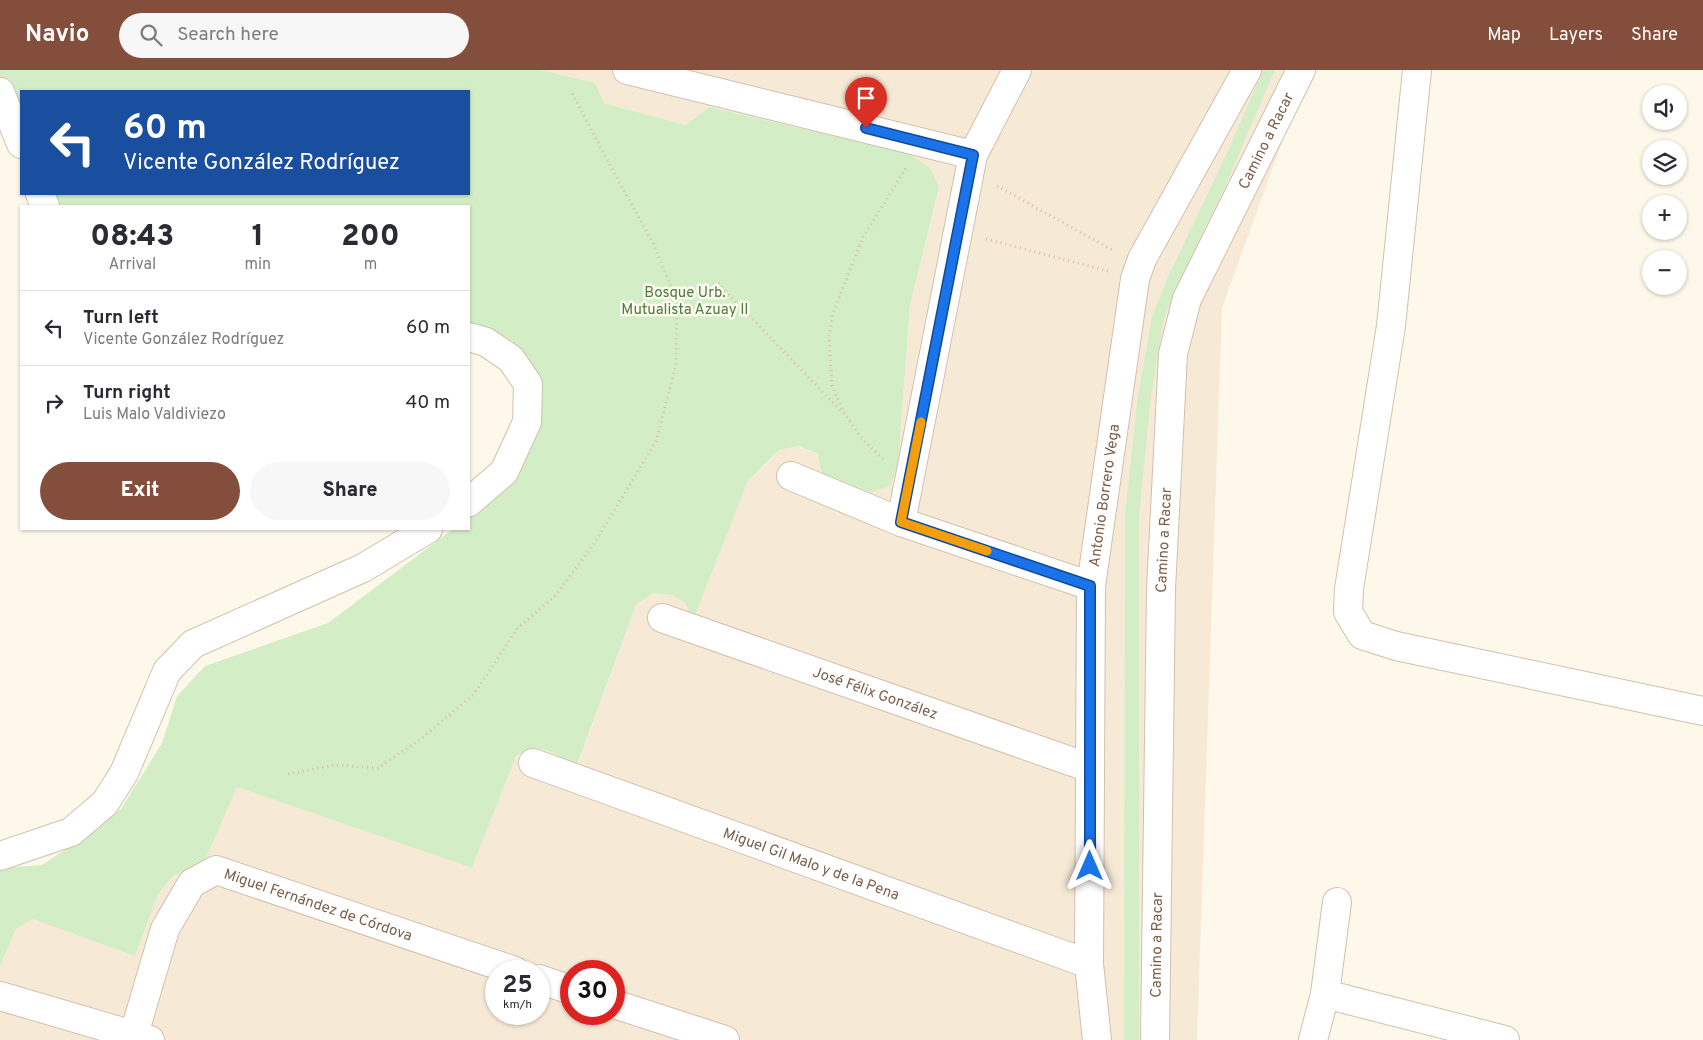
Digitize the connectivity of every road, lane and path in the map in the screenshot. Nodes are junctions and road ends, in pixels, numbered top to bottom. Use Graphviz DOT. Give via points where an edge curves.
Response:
graph roads {
  1 [pos="627,70"];
  2 [pos="1018,70"];
  3 [pos="1246,70"];
  4 [pos="1301,70"];
  5 [pos="1417,70"];
  6 [pos="571,91"];
  7 [pos="0,92"];
  8 [pos="20,142"];
  9 [pos="921,142"];
  10 [pos="972,163"];
  11 [pos="958,235"];
  12 [pos="1118,254"];
  13 [pos="1115,273"];
  14 [pos="677,301"];
  15 [pos="470,337"];
  16 [pos="844,413"];
  17 [pos="791,476"];
  18 [pos="909,482"];
  19 [pos="470,501"];
  20 [pos="901,522"];
  21 [pos="426,530"];
  22 [pos="1090,586"];
  23 [pos="662,618"];
  24 [pos="1703,711"];
  25 [pos="533,764"];
  26 [pos="1090,768"];
  27 [pos="288,774"];
  28 [pos="0,856"];
  29 [pos="1336,902"];
  30 [pos="485,961"];
  31 [pos="1089,964"];
  32 [pos="1325,994"];
  33 [pos="0,996"];
  34 [pos="625,1008"];
  35 [pos="142,1037"];
  36 [pos="725,1040"];
  37 [pos="1096,1040"];
  38 [pos="1155,1040"];
  39 [pos="1313,1040"];
  40 [pos="1505,1040"];
  1 -- 9 [label="street"];
  2 -- 10 [label="street"];
  3 -- 22 [label="street, Antonio Borrero Vega" via="1142,259 1135,279"];
  4 -- 38 [label="street, Camino a Racar" via="1187,299 1172,354 1161,589"];
  5 -- 24 [label="street" via="1391,326 1348,612 1362,635 1396,646"];
  6 -- 14 [label="path" via="653,243"];
  7 -- 8 [label="street"];
  9 -- 10 [label="street"];
  9 -- 16 [label="path" via="863,237 833,313 829,336 832,386"];
  10 -- 11 [label="street"];
  10 -- 12 [label="path"];
  11 -- 13 [label="path" via="993,240"];
  11 -- 18 [label="street"];
  14 -- 16 [label="path" via="718,283"];
  14 -- 27 [label="path" via="676,365 656,441 592,545 556,595 517,629 474,694 422,738 378,768 336,765"];
  15 -- 19 [label="street" via="486,342 511,359 528,384 527,422 504,472"];
  16 -- 18 [label="path" via="862,440"];
  17 -- 20 [label="street"];
  18 -- 20 [label="street"];
  20 -- 22 [label="street"];
  21 -- 28 [label="street" via="362,568 193,644 166,671 124,774 106,803 71,832"];
  22 -- 26 [label="street, Antonio Borrero Vega"];
  23 -- 26 [label="street, José Félix González"];
  25 -- 31 [label="street, Miguel Gil Malo y de la Pena"];
  26 -- 31 [label="street, Antonio Borrero Vega"];
  29 -- 32 [label="street"];
  30 -- 35 [label="street, Miguel Fernández de Córdova" via="216,870 192,883 165,929"];
  31 -- 37 [label="street, Antonio Borrero Vega"];
  32 -- 39 [label="street"];
  32 -- 40 [label="street"];
  33 -- 35 [label="street"];
  34 -- 36 [label="street"];
}
